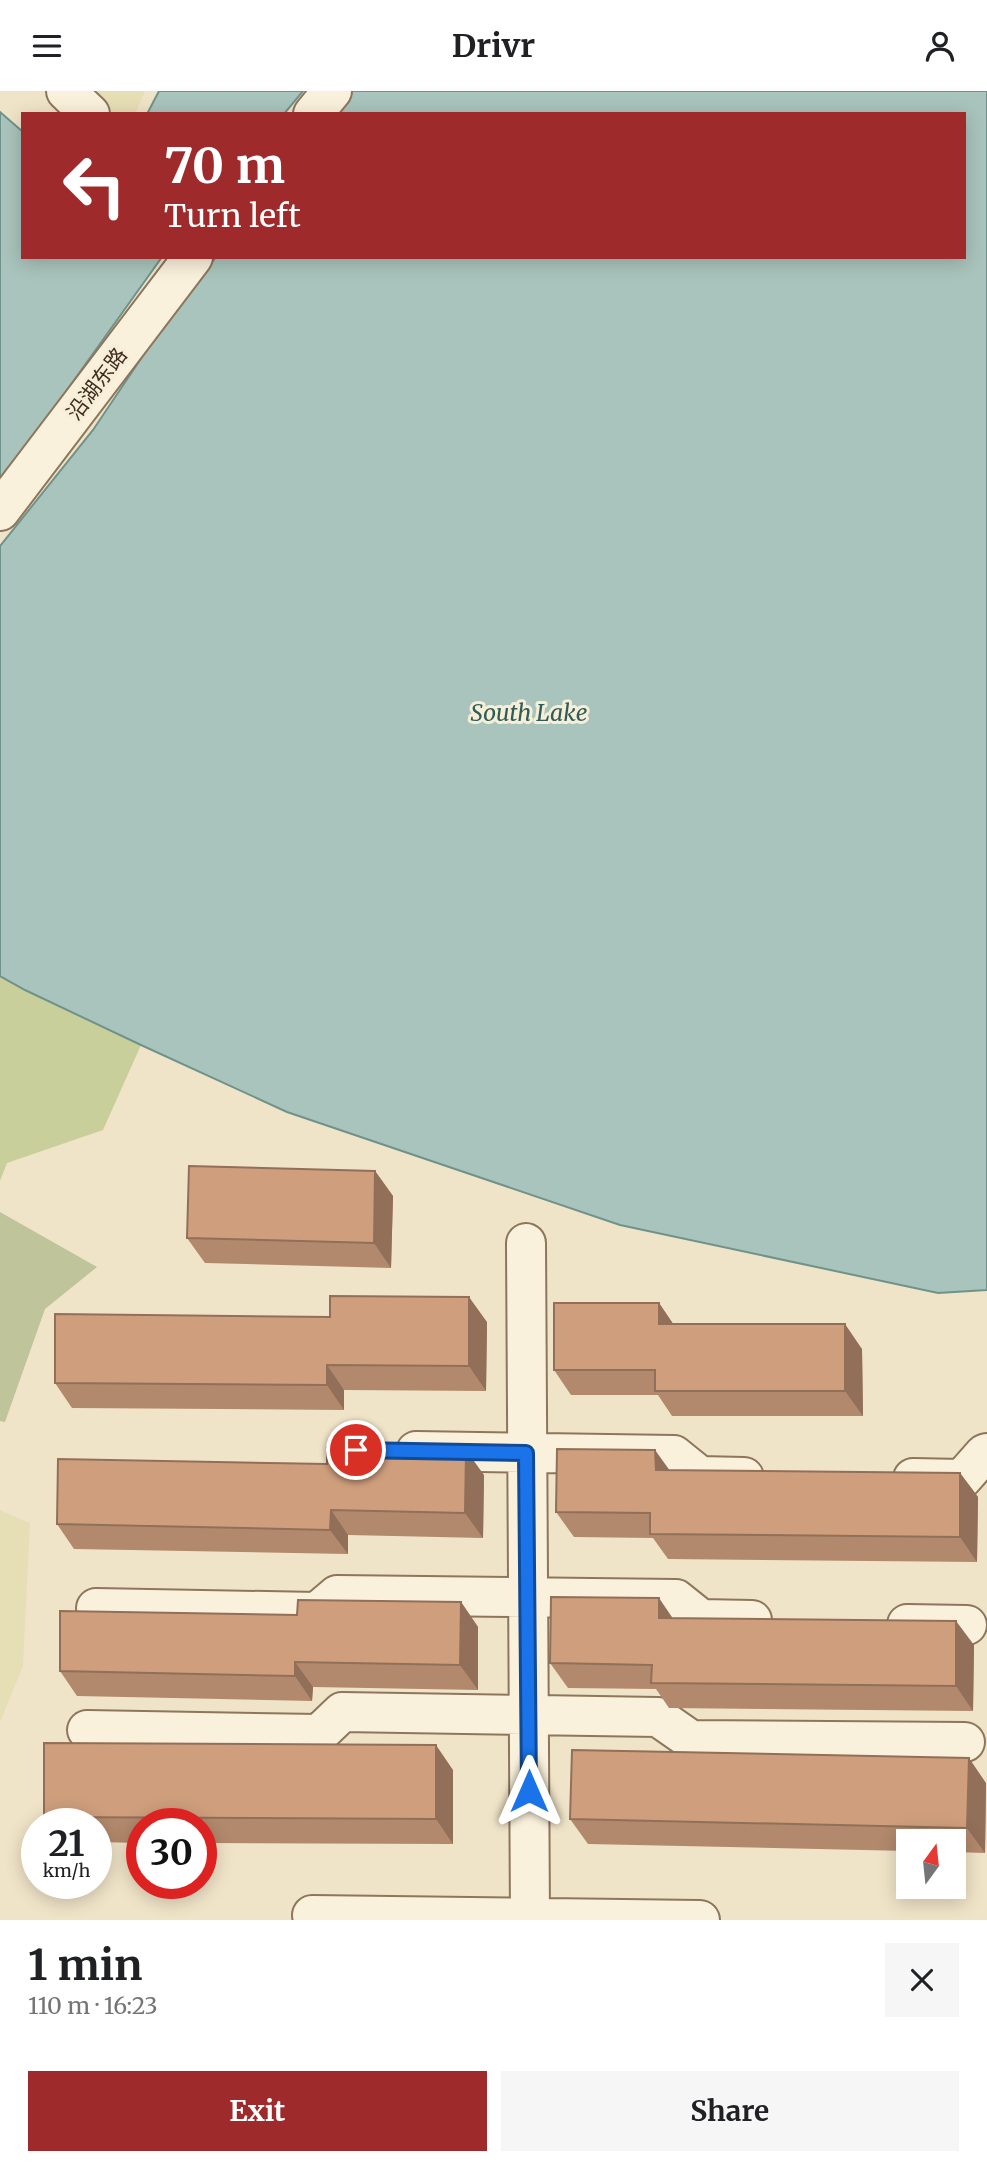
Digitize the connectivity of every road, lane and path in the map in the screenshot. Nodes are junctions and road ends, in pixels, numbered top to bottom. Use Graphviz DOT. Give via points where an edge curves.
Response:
graph roads {
  1 [pos="66,91"];
  2 [pos="332,91"];
  3 [pos="88,112"];
  4 [pos="315,112"];
  5 [pos="191,259"];
  6 [pos="0,511"];
  7 [pos="526,1243"];
  8 [pos="382,1450"];
  9 [pos="526,1453"];
  10 [pos="987,1454"];
  11 [pos="783,1477"];
  12 [pos="879,1478"];
  13 [pos="527,1597"];
  14 [pos="96,1608"];
  15 [pos="781,1621"];
  16 [pos="874,1623"];
  17 [pos="967,1625"];
  18 [pos="528,1714"];
  19 [pos="88,1730"];
  20 [pos="965,1742"];
  21 [pos="312,1915"];
  22 [pos="530,1919"];
  23 [pos="700,1920"];
  1 -- 3 [label="street"];
  2 -- 4 [label="street"];
  5 -- 6 [label="street, 沿湖东路"];
  7 -- 9 [label="street"];
  8 -- 9 [label="street"];
  9 -- 11 [label="street" via="674,1455 701,1476"];
  9 -- 13 [label="street"];
  10 -- 12 [label="street" via="961,1479"];
  13 -- 14 [label="street" via="337,1595 317,1612"];
  13 -- 15 [label="street" via="676,1599 701,1619"];
  13 -- 18 [label="street"];
  16 -- 17 [label="street"];
  18 -- 19 [label="street" via="342,1712 319,1734"];
  18 -- 20 [label="street" via="658,1717 691,1740"];
  18 -- 22 [label="street"];
  21 -- 22 [label="street"];
  22 -- 23 [label="street"];
}
